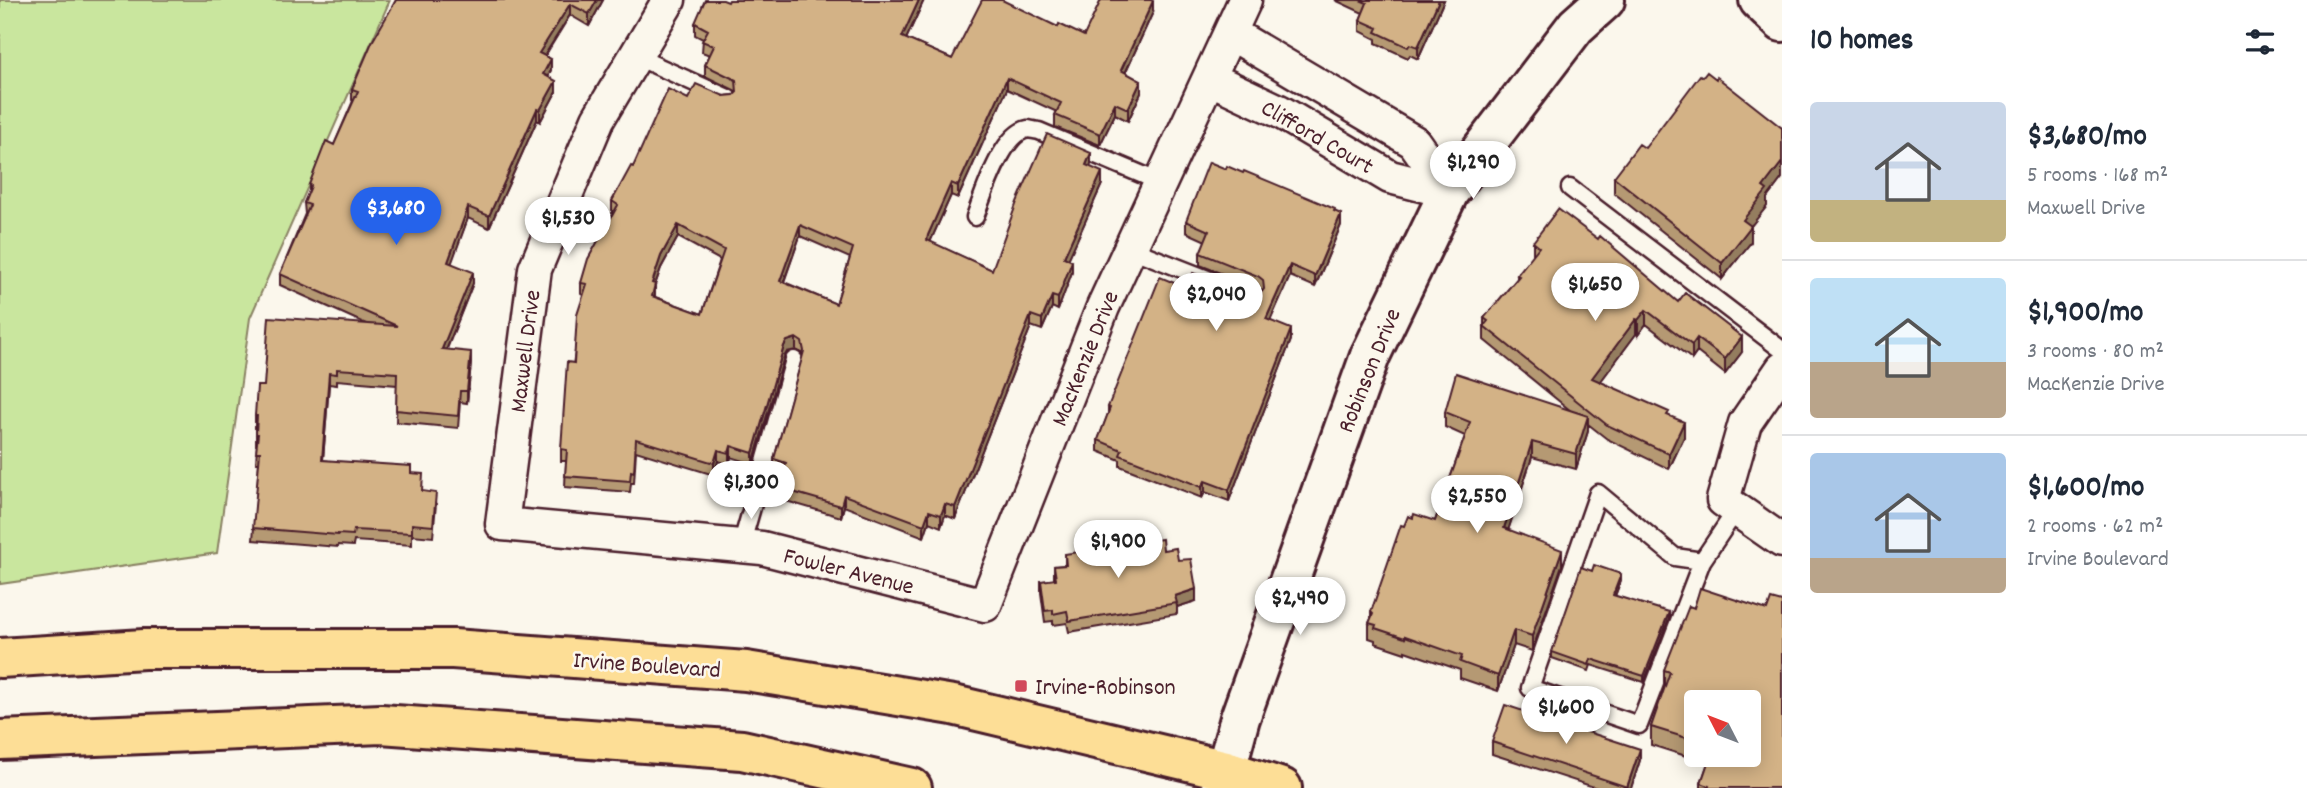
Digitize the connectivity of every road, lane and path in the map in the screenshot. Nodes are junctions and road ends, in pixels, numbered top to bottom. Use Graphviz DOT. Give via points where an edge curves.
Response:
graph roads {
  1 [pos="668,0"];
  2 [pos="1245,0"];
  3 [pos="1605,0"];
  4 [pos="1759,0"];
  5 [pos="1782,22"];
  6 [pos="1230,33"];
  7 [pos="635,56"];
  8 [pos="1209,78"];
  9 [pos="728,97"];
  10 [pos="1162,183"];
  11 [pos="1570,188"];
  12 [pos="1449,192"];
  13 [pos="975,217"];
  14 [pos="1131,249"];
  15 [pos="1229,287"];
  16 [pos="1782,351"];
  17 [pos="794,359"];
  18 [pos="1782,369"];
  19 [pos="1737,509"];
  20 [pos="502,524"];
  21 [pos="1782,541"];
  22 [pos="741,546"];
  23 [pos="1702,561"];
  24 [pos="985,605"];
  25 [pos="0,658"];
  26 [pos="0,740"];
  27 [pos="1224,779"];
  28 [pos="912,788"];
  29 [pos="1282,788"];
  1 -- 7 [label="street, Maxwell Drive"];
  2 -- 6 [label="street, MacKenzie Drive"];
  3 -- 12 [label="street, Robinson Drive" via="1576,26"];
  4 -- 5 [label="street"];
  6 -- 8 [label="street, MacKenzie Drive"];
  6 -- 12 [label="street, Clifford Court" via="1414,142"];
  7 -- 9 [label="lane"];
  7 -- 20 [label="street, Maxwell Drive" via="598,119 535,270"];
  8 -- 10 [label="street, MacKenzie Drive"];
  8 -- 12 [label="street, Clifford Court" via="1279,111 1390,177"];
  10 -- 13 [label="lane" via="1029,129 1019,133 998,160"];
  10 -- 14 [label="street, MacKenzie Drive"];
  11 -- 16 [label="lane"];
  12 -- 27 [label="street, Robinson Drive" via="1370,356 1240,718"];
  14 -- 15 [label="lane"];
  14 -- 24 [label="street, MacKenzie Drive" via="1103,307"];
  17 -- 22 [label="lane"];
  18 -- 19 [label="street" via="1745,423 1723,500"];
  19 -- 21 [label="street"];
  19 -- 23 [label="lane"];
  20 -- 22 [label="street, Fowler Avenue"];
  22 -- 24 [label="street, Fowler Avenue"];
  23 -- 23 [label="lane" via="1639,725 1530,688 1598,492 1675,557"];
  25 -- 27 [label="main road, Irvine Boulevard" via="144,649 453,649 746,671 953,705"];
  26 -- 28 [label="main road" via="381,724 742,750"];
  27 -- 29 [label="main road, Irvine Boulevard"];
}
